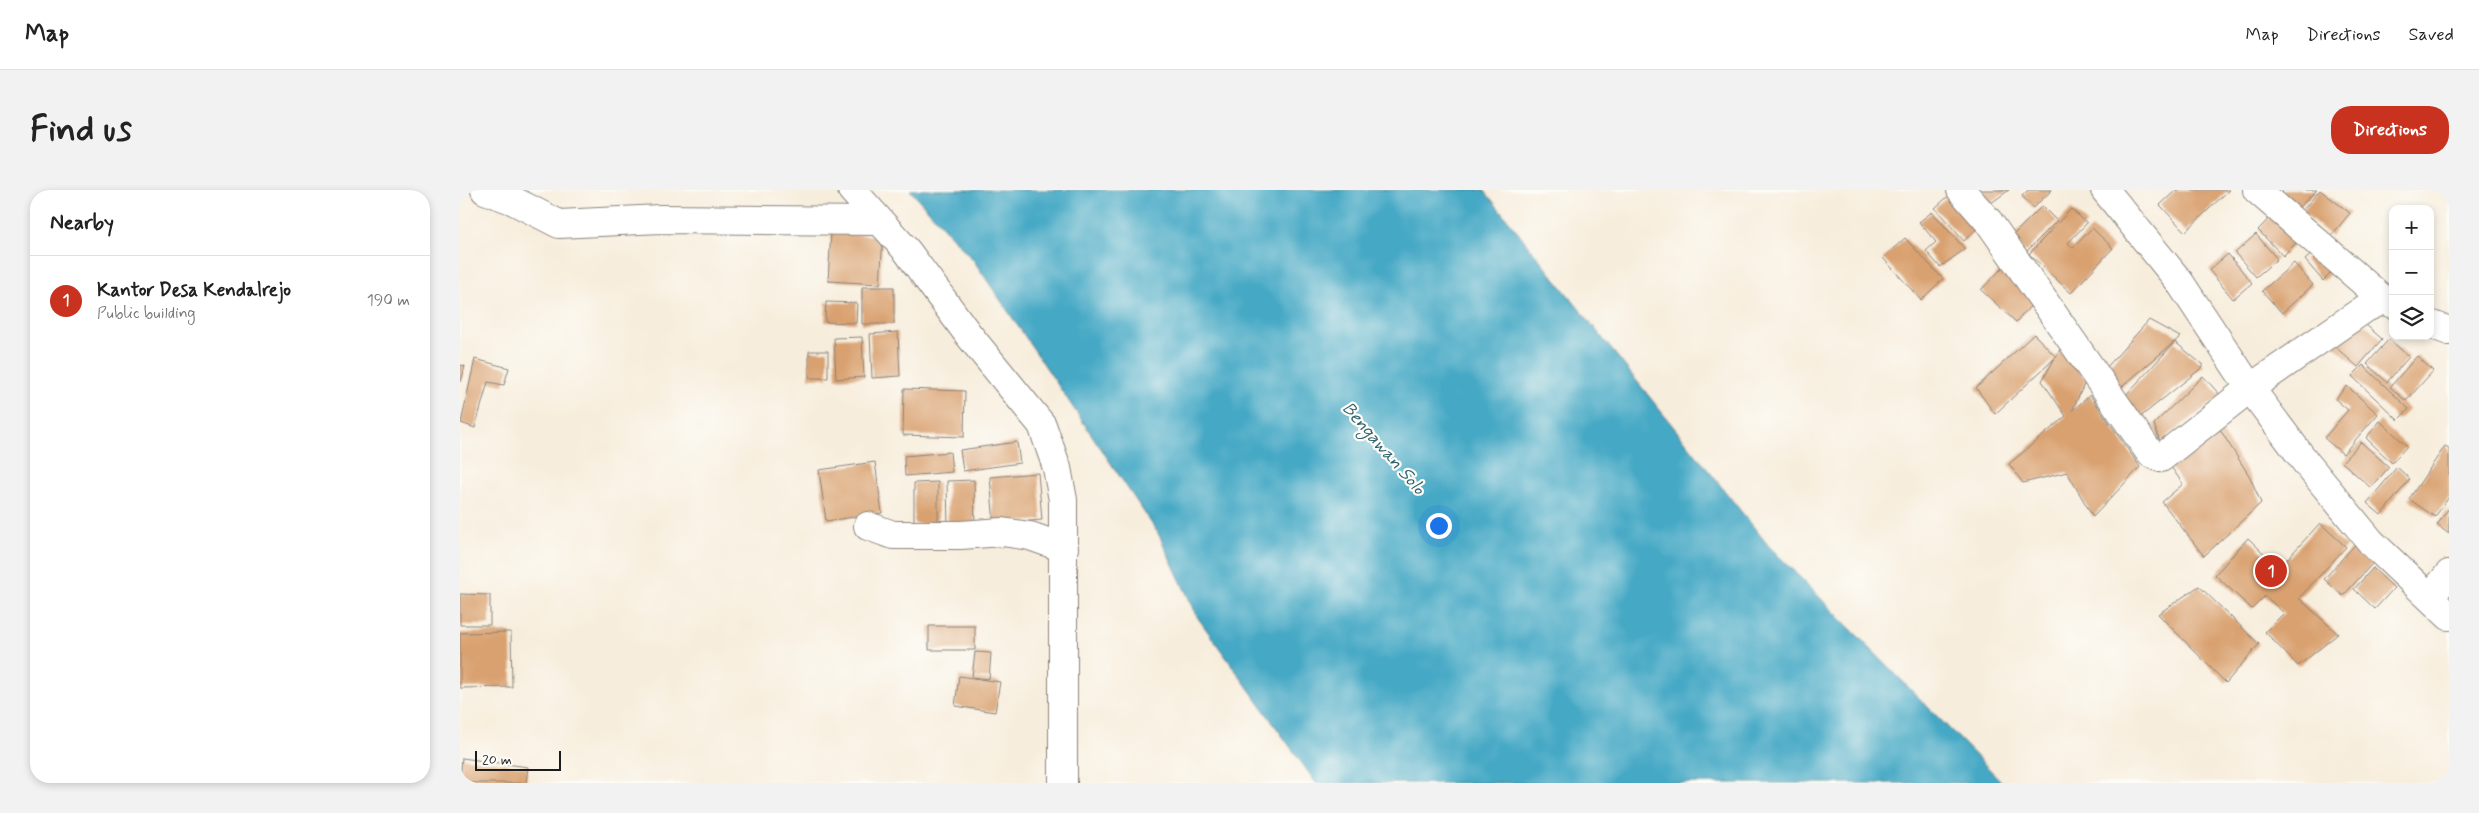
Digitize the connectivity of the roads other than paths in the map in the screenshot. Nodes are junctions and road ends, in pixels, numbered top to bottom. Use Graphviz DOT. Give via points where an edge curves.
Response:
graph roads {
  1 [pos="485,190"];
  2 [pos="852,190"];
  3 [pos="1962,190"];
  4 [pos="2105,190"];
  5 [pos="2258,190"];
  6 [pos="880,220"];
  7 [pos="2389,302"];
  8 [pos="2434,326"];
  9 [pos="2449,332"];
  10 [pos="2250,388"];
  11 [pos="868,526"];
  12 [pos="1064,548"];
  13 [pos="2449,574"];
  14 [pos="2430,597"];
  15 [pos="2449,616"];
  16 [pos="1064,783"];
  1 -- 6 [label="street" via="559,224 660,219"];
  2 -- 6 [label="street"];
  3 -- 10 [label="street" via="1989,222 2150,453 2161,458"];
  4 -- 10 [label="street" via="2179,281"];
  5 -- 7 [label="street"];
  6 -- 12 [label="street" via="1042,425 1057,468 1063,500"];
  7 -- 10 [label="street" via="2366,308"];
  8 -- 9 [label="street"];
  10 -- 14 [label="street" via="2307,464 2372,542"];
  11 -- 12 [label="street" via="893,535 1002,532 1030,536"];
  12 -- 16 [label="street"];
  13 -- 14 [label="street"];
  14 -- 15 [label="street"];
}
